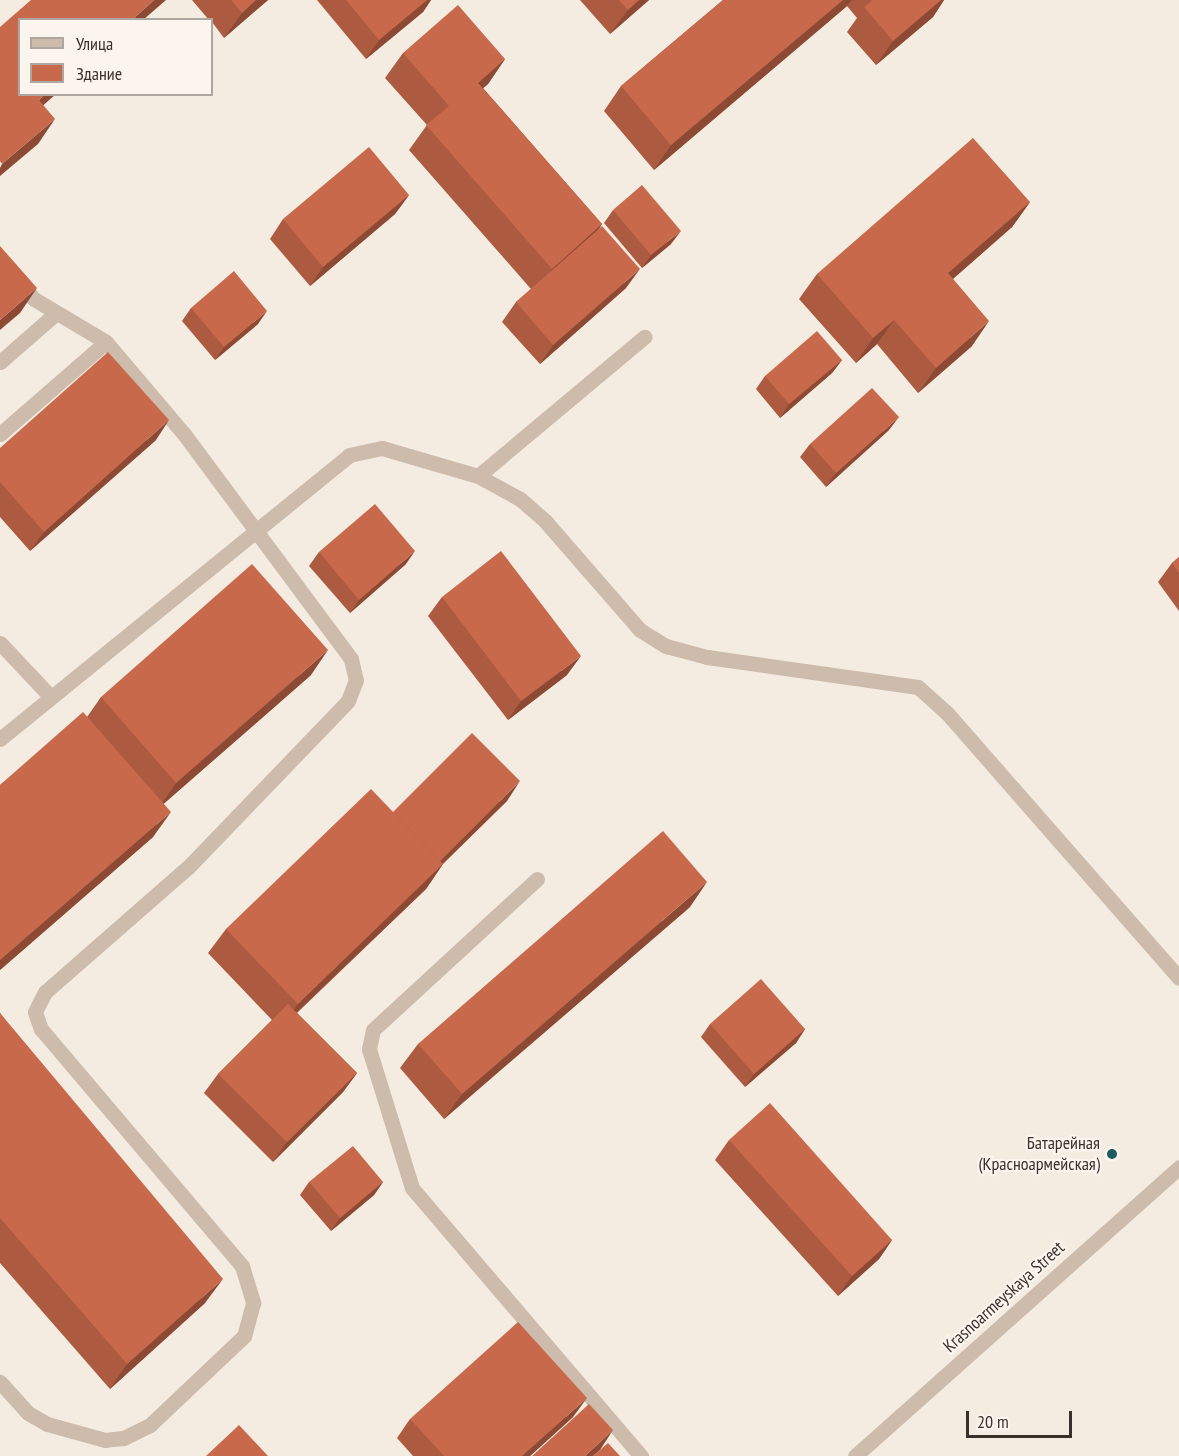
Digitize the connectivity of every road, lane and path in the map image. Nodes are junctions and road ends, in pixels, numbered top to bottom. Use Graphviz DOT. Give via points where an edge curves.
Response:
graph roads {
  1 [pos="0,259"];
  2 [pos="55,314"];
  3 [pos="644,337"];
  4 [pos="106,342"];
  5 [pos="0,362"];
  6 [pos="0,434"];
  7 [pos="478,476"];
  8 [pos="254,530"];
  9 [pos="0,643"];
  10 [pos="50,696"];
  11 [pos="0,739"];
  12 [pos="537,879"];
  13 [pos="1179,978"];
  14 [pos="1179,1167"];
  15 [pos="0,1382"];
  16 [pos="641,1456"];
  17 [pos="855,1456"];
  1 -- 2 [label="street" via="34,299"];
  2 -- 4 [label="street"];
  2 -- 5 [label="street"];
  3 -- 7 [label="street"];
  4 -- 6 [label="street"];
  4 -- 8 [label="street" via="184,434"];
  7 -- 8 [label="street" via="382,448 349,455"];
  7 -- 13 [label="street" via="520,499 546,522 640,630 666,646 706,657 918,687 947,713"];
  8 -- 10 [label="street"];
  8 -- 15 [label="street" via="351,659 356,680 348,701 188,867 45,992 35,1012 41,1029 242,1266 253,1303 244,1336 150,1425 123,1438 105,1440 47,1424 28,1413"];
  9 -- 10 [label="street"];
  10 -- 11 [label="street"];
  12 -- 16 [label="street" via="373,1030 369,1049 412,1188"];
  14 -- 17 [label="street, Krasnoarmeyskaya Street"];
}
